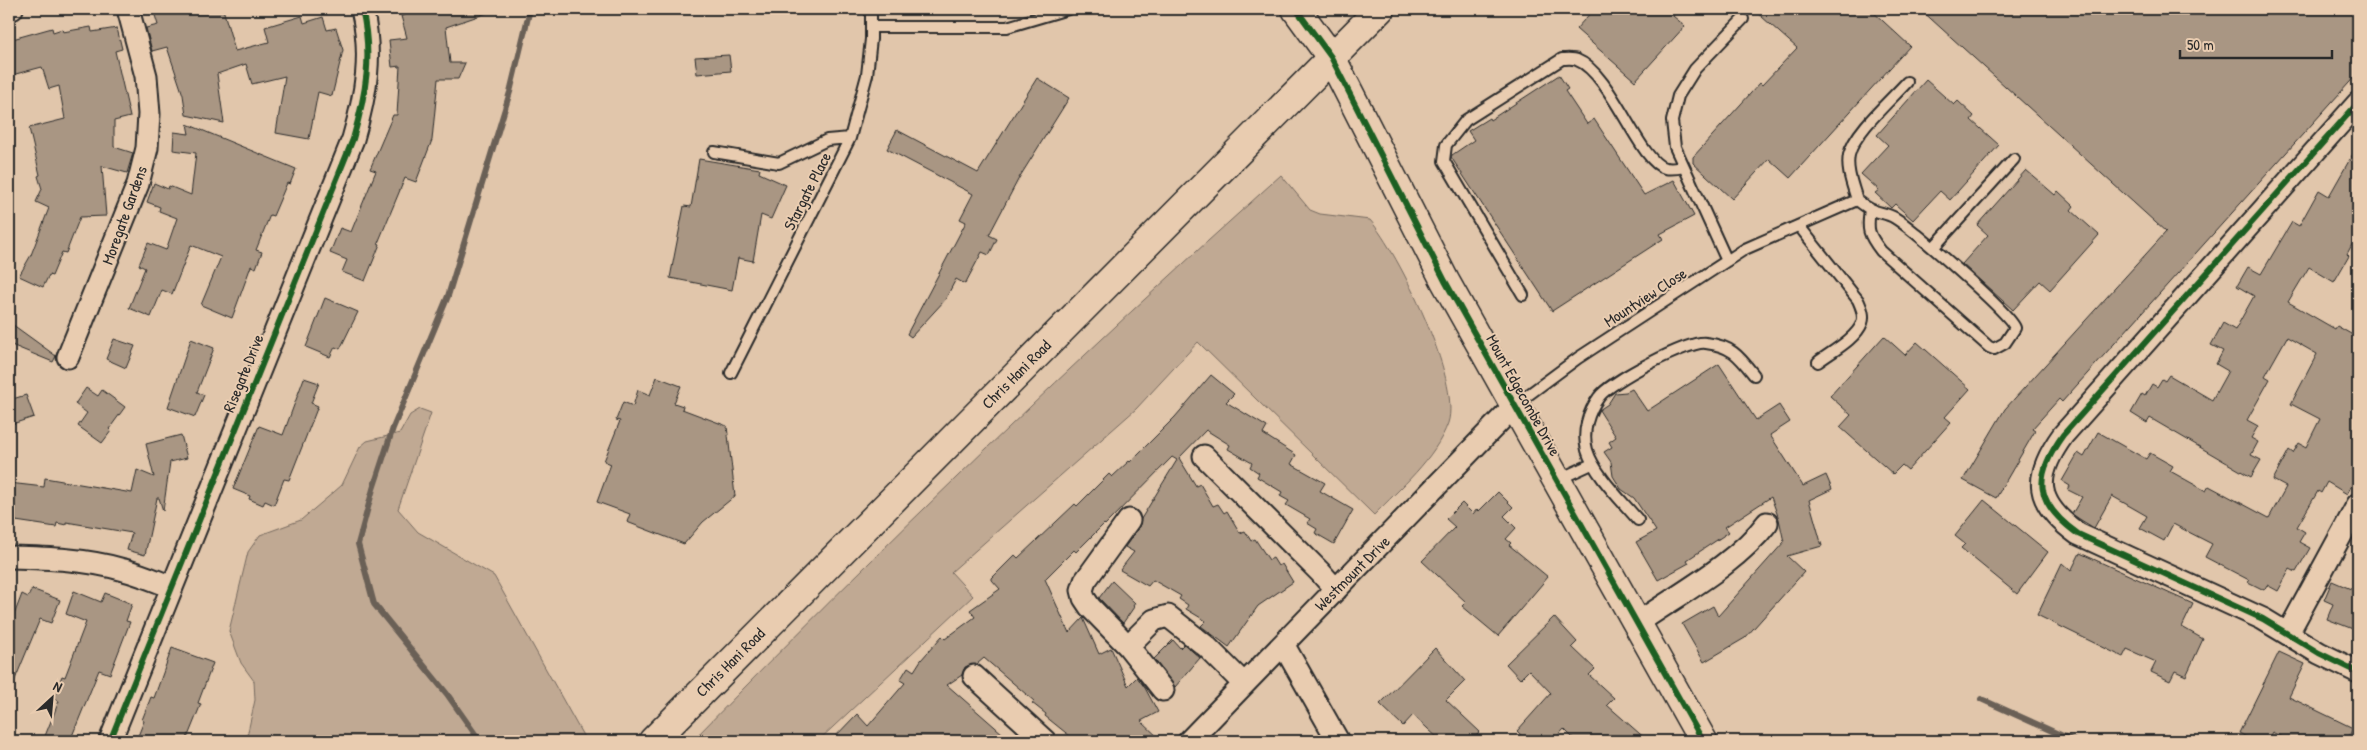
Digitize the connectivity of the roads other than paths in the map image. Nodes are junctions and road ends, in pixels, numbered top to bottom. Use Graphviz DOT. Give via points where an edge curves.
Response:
graph roads {
  1 [pos="128,9"];
  2 [pos="362,9"];
  3 [pos="871,9"];
  4 [pos="1068,9"];
  5 [pos="1296,9"];
  6 [pos="1380,9"];
  7 [pos="1743,19"];
  8 [pos="871,27"];
  9 [pos="1331,58"];
  10 [pos="1907,82"];
  11 [pos="2358,102"];
  12 [pos="850,138"];
  13 [pos="714,152"];
  14 [pos="2014,159"];
  15 [pos="1684,167"];
  16 [pos="1858,200"];
  17 [pos="1870,210"];
  18 [pos="1798,226"];
  19 [pos="1933,248"];
  20 [pos="1727,261"];
  21 [pos="1523,295"];
  22 [pos="68,357"];
  23 [pos="1818,362"];
  24 [pos="730,374"];
  25 [pos="1754,375"];
  26 [pos="1515,405"];
  27 [pos="1204,456"];
  28 [pos="1592,464"];
  29 [pos="1556,481"];
  30 [pos="2358,504"];
  31 [pos="1129,520"];
  32 [pos="1638,520"];
  33 [pos="1767,523"];
  34 [pos="9,557"];
  35 [pos="172,587"];
  36 [pos="1336,590"];
  37 [pos="1636,624"];
  38 [pos="2288,633"];
  39 [pos="1283,644"];
  40 [pos="1128,646"];
  41 [pos="2358,672"];
  42 [pos="974,676"];
  43 [pos="1244,684"];
  44 [pos="1163,690"];
  45 [pos="110,741"];
  46 [pos="653,741"];
  47 [pos="1045,741"];
  48 [pos="1189,741"];
  49 [pos="1338,741"];
  50 [pos="1703,741"];
  1 -- 22 [label="street, Moregate Gardens" via="146,76 147,148 138,184"];
  2 -- 35 [label="street, Risegate Drive" via="368,55 364,98 353,139"];
  3 -- 8 [label="lane, Stargate Place"];
  4 -- 8 [label="lane" via="1006,27"];
  5 -- 9 [label="main road, Mount Edgecombe Drive"];
  6 -- 9 [label="main road, Chris Hani Road"];
  7 -- 15 [label="lane" via="1695,69 1678,96 1672,121 1675,147"];
  8 -- 12 [label="lane, Stargate Place" via="867,75"];
  9 -- 26 [label="main road, Mount Edgecombe Drive" via="1445,281"];
  9 -- 46 [label="main road, Chris Hani Road"];
  10 -- 16 [label="lane" via="1858,137 1849,154 1849,176"];
  11 -- 38 [label="street" via="2063,435 2049,454 2043,472 2043,492 2050,509 2078,534"];
  12 -- 13 [label="lane" via="827,140 779,163"];
  12 -- 24 [label="lane, Stargate Place"];
  14 -- 19 [label="lane"];
  15 -- 20 [label="lane"];
  15 -- 21 [label="lane" via="1665,168 1650,159 1631,125 1594,73 1577,60 1562,60 1466,120 1446,145 1444,161"];
  16 -- 17 [label="lane"];
  16 -- 18 [label="lane, Mountview Close"];
  17 -- 19 [label="lane" via="1895,218"];
  17 -- 19 [label="lane" via="1869,236 1881,251 1989,347 2000,348 2012,334 2013,322"];
  18 -- 20 [label="lane, Mountview Close" via="1745,249"];
  18 -- 23 [label="lane" via="1854,294 1864,313 1855,333"];
  20 -- 26 [label="lane, Mountview Close" via="1578,358"];
  25 -- 28 [label="lane" via="1738,353 1722,346 1704,342 1669,353 1600,394 1590,411 1585,431 1586,449"];
  26 -- 29 [label="main road, Mount Edgecombe Drive"];
  26 -- 36 [label="street, Westmount Drive"];
  27 -- 36 [label="street"];
  28 -- 29 [label="lane"];
  28 -- 32 [label="lane"];
  29 -- 37 [label="main road, Mount Edgecombe Drive"];
  30 -- 38 [label="street"];
  31 -- 40 [label="street" via="1085,581 1082,590 1090,607"];
  33 -- 37 [label="street" via="1754,541 1736,556"];
  34 -- 35 [label="street" via="97,564"];
  35 -- 45 [label="street, Risegate Drive"];
  36 -- 39 [label="street, Westmount Drive"];
  37 -- 50 [label="main road, Mount Edgecombe Drive"];
  38 -- 41 [label="street"];
  39 -- 43 [label="street, Westmount Drive"];
  39 -- 49 [label="street"];
  40 -- 43 [label="street" via="1154,620 1168,616 1207,647"];
  40 -- 44 [label="street"];
  42 -- 47 [label="street"];
  43 -- 48 [label="street, Westmount Drive"];
}
